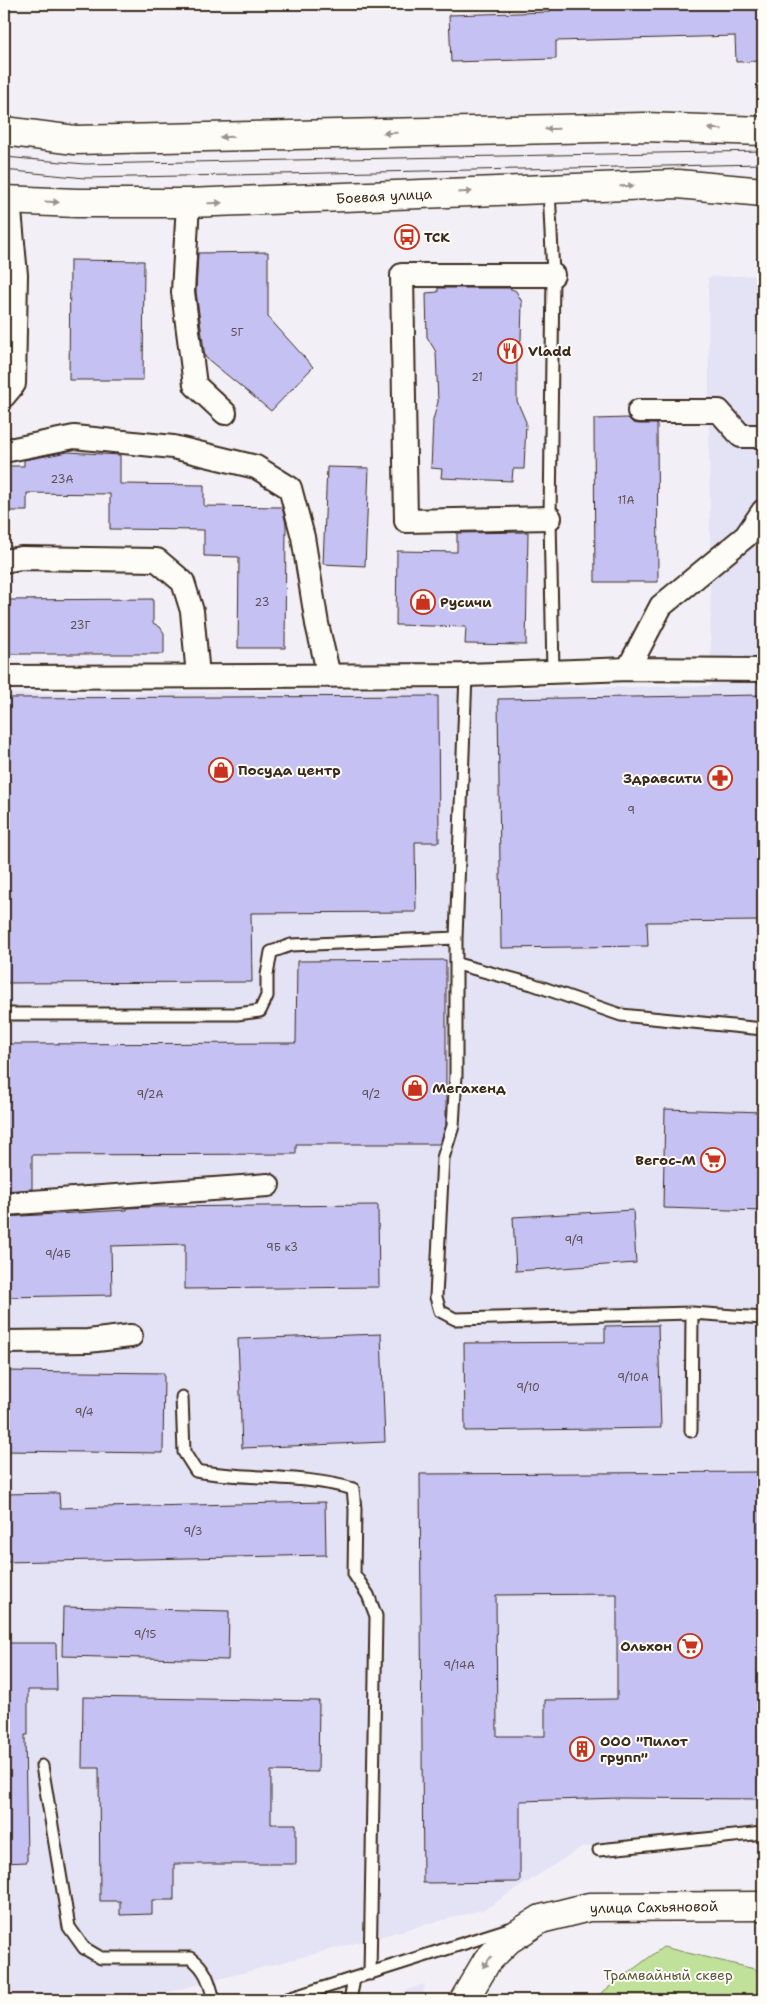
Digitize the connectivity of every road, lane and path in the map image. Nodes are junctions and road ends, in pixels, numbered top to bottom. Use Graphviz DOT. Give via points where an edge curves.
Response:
graph roads {
  1 [pos="4,131"];
  2 [pos="763,131"];
  3 [pos="549,188"];
  4 [pos="763,192"];
  5 [pos="6,200"];
  6 [pos="188,203"];
  7 [pos="553,274"];
  8 [pos="10,275"];
  9 [pos="4,396"];
  10 [pos="639,411"];
  11 [pos="225,413"];
  12 [pos="763,436"];
  13 [pos="4,451"];
  14 [pos="763,511"];
  15 [pos="550,518"];
  16 [pos="4,561"];
  17 [pos="628,669"];
  18 [pos="763,670"];
  19 [pos="553,672"];
  20 [pos="466,675"];
  21 [pos="198,676"];
  22 [pos="329,676"];
  23 [pos="4,677"];
  24 [pos="456,938"];
  25 [pos="457,964"];
  26 [pos="4,1014"];
  27 [pos="763,1029"];
  28 [pos="268,1185"];
  29 [pos="4,1204"];
  30 [pos="692,1313"];
  31 [pos="763,1318"];
  32 [pos="131,1336"];
  33 [pos="4,1342"];
  34 [pos="182,1397"];
  35 [pos="691,1431"];
  36 [pos="42,1766"];
  37 [pos="763,1833"];
  38 [pos="598,1850"];
  39 [pos="763,1906"];
  40 [pos="542,1919"];
  41 [pos="370,1974"];
  42 [pos="354,1979"];
  43 [pos="214,2000"];
  44 [pos="285,2000"];
  45 [pos="350,2000"];
  46 [pos="464,2000"];
  2 -- 1 [label="main road, one-way" via="634,128 75,140"];
  3 -- 4 [label="main road, Боевая улица, one-way" via="678,184"];
  6 -- 3 [label="main road, Боевая улица, one-way"];
  3 -- 7 [label="lane"];
  5 -- 6 [label="main road, Боевая улица, one-way"];
  5 -- 8 [label="street"];
  6 -- 11 [label="street" via="183,292 195,384"];
  7 -- 15 [label="lane"];
  7 -- 15 [label="street" via="402,274 406,521"];
  8 -- 9 [label="street" via="14,384"];
  10 -- 12 [label="street" via="719,411 741,436"];
  13 -- 22 [label="street" via="74,437 172,447 256,467 290,488 303,537 316,624"];
  14 -- 17 [label="street" via="746,536 661,606"];
  15 -- 19 [label="lane"];
  16 -- 21 [label="street" via="21,558 158,560 183,582 192,611"];
  17 -- 18 [label="street"];
  17 -- 19 [label="street"];
  19 -- 20 [label="street"];
  20 -- 22 [label="street"];
  20 -- 24 [label="lane"];
  21 -- 22 [label="street"];
  21 -- 23 [label="street"];
  24 -- 25 [label="lane"];
  24 -- 26 [label="lane" via="291,945 271,952 267,996 260,1011 237,1014"];
  25 -- 27 [label="lane" via="532,984 621,1015"];
  25 -- 30 [label="lane" via="453,1126 443,1158 436,1297 440,1311 455,1319"];
  28 -- 29 [label="street"];
  30 -- 31 [label="lane"];
  30 -- 35 [label="lane"];
  32 -- 33 [label="street" via="88,1341"];
  34 -- 41 [label="lane" via="184,1452 196,1470 332,1483 353,1489 354,1574 368,1595 376,1616"];
  36 -- 43 [label="lane" via="70,1927 84,1948 101,1958 191,1958 201,1966"];
  37 -- 38 [label="lane"];
  39 -- 40 [label="main road, улица Сахьяновой" via="588,1907"];
  40 -- 41 [label="lane"];
  40 -- 46 [label="main road, улица Сахьяновой, one-way" via="508,1940 487,1961"];
  41 -- 42 [label="lane"];
  42 -- 44 [label="lane"];
  42 -- 45 [label="lane"];
}
